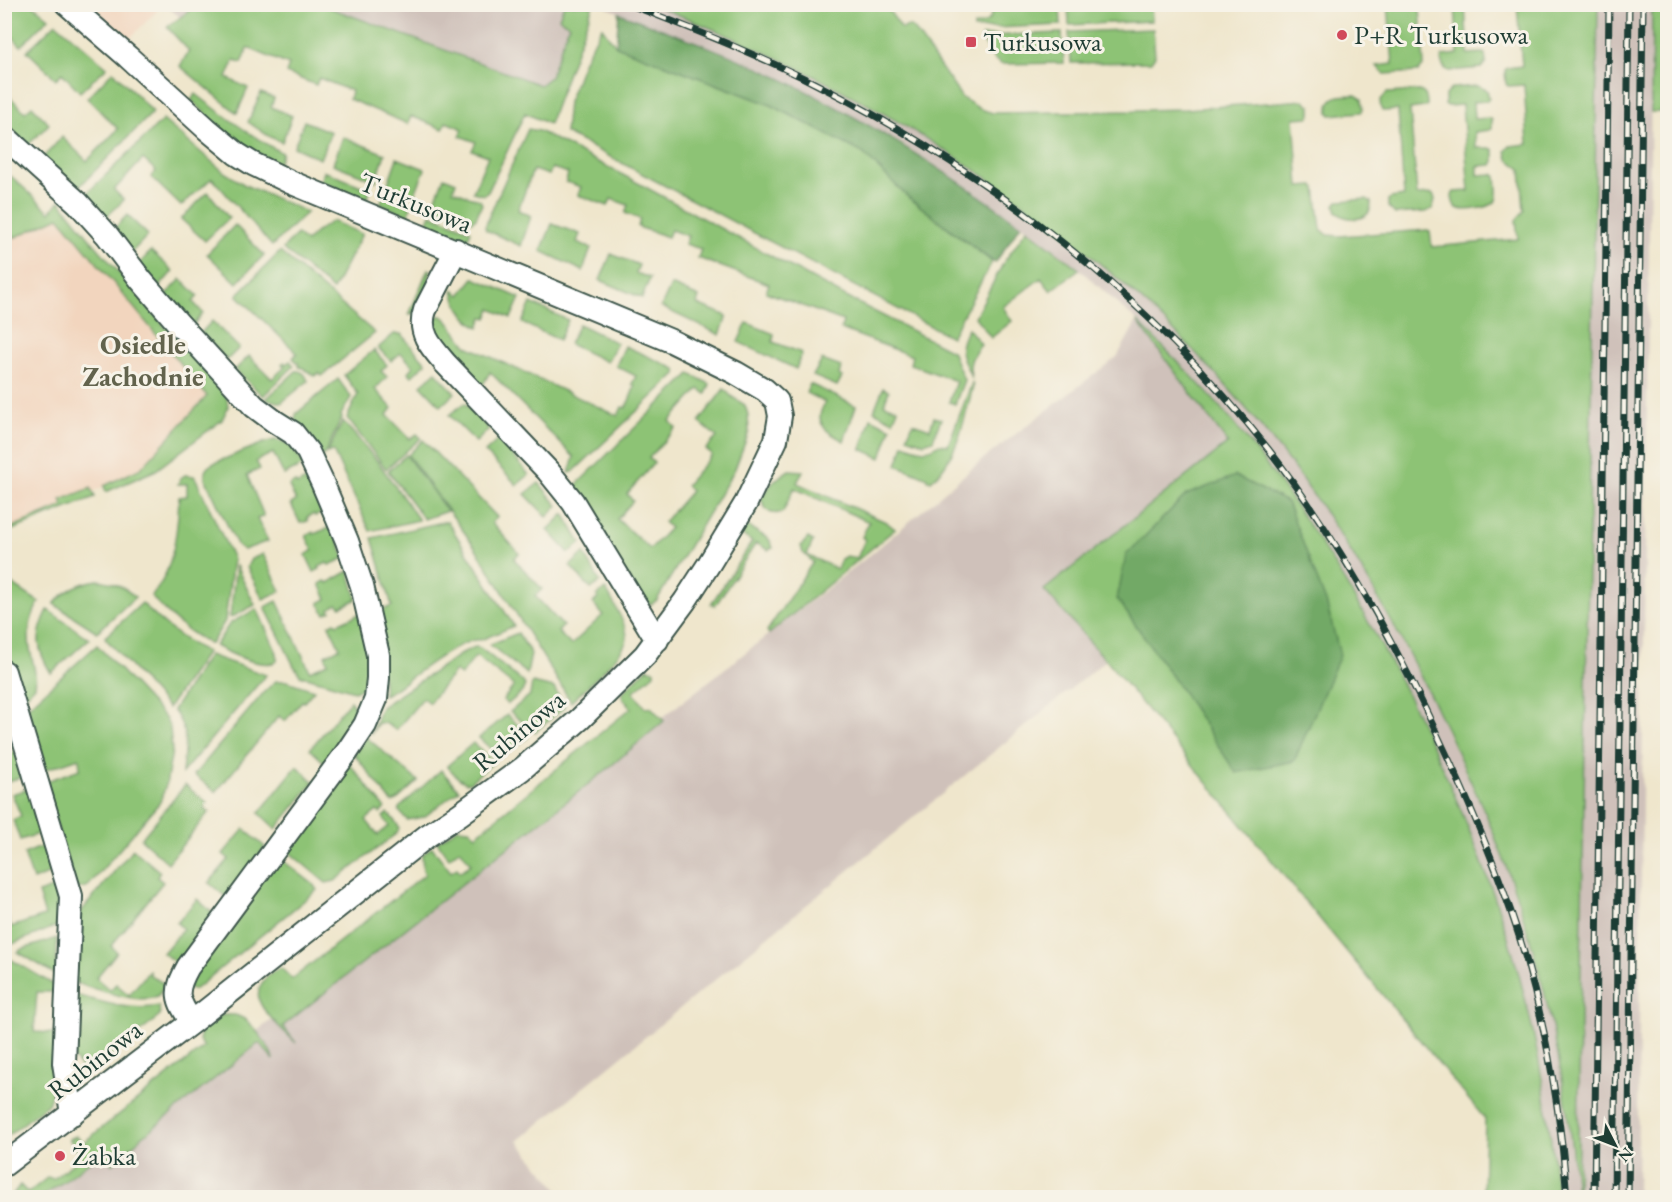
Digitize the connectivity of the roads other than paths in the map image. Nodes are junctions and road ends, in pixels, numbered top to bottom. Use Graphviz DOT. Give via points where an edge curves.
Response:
graph roads {
  1 [pos="67,4"];
  2 [pos="4,136"];
  3 [pos="456,250"];
  4 [pos="777,401"];
  5 [pos="657,640"];
  6 [pos="4,672"];
  7 [pos="192,1022"];
  8 [pos="72,1114"];
  9 [pos="4,1165"];
  1 -- 3 [label="street, Turkusowa" via="237,154 290,182"];
  2 -- 7 [label="street" via="78,203 178,323 254,406 293,433 308,452 347,541 378,655 376,699 365,724 181,980 178,994"];
  3 -- 4 [label="street, Turkusowa" via="671,341 736,373"];
  3 -- 5 [label="street" via="425,310 424,334 446,364 573,502"];
  4 -- 5 [label="street, Rubinowa" via="780,416 776,440 746,503 710,564"];
  5 -- 7 [label="street, Rubinowa" via="580,719 522,769 427,836"];
  6 -- 8 [label="street" via="71,896 64,1063"];
  7 -- 8 [label="street, Rubinowa"];
  8 -- 9 [label="street, Rubinowa"];
}
